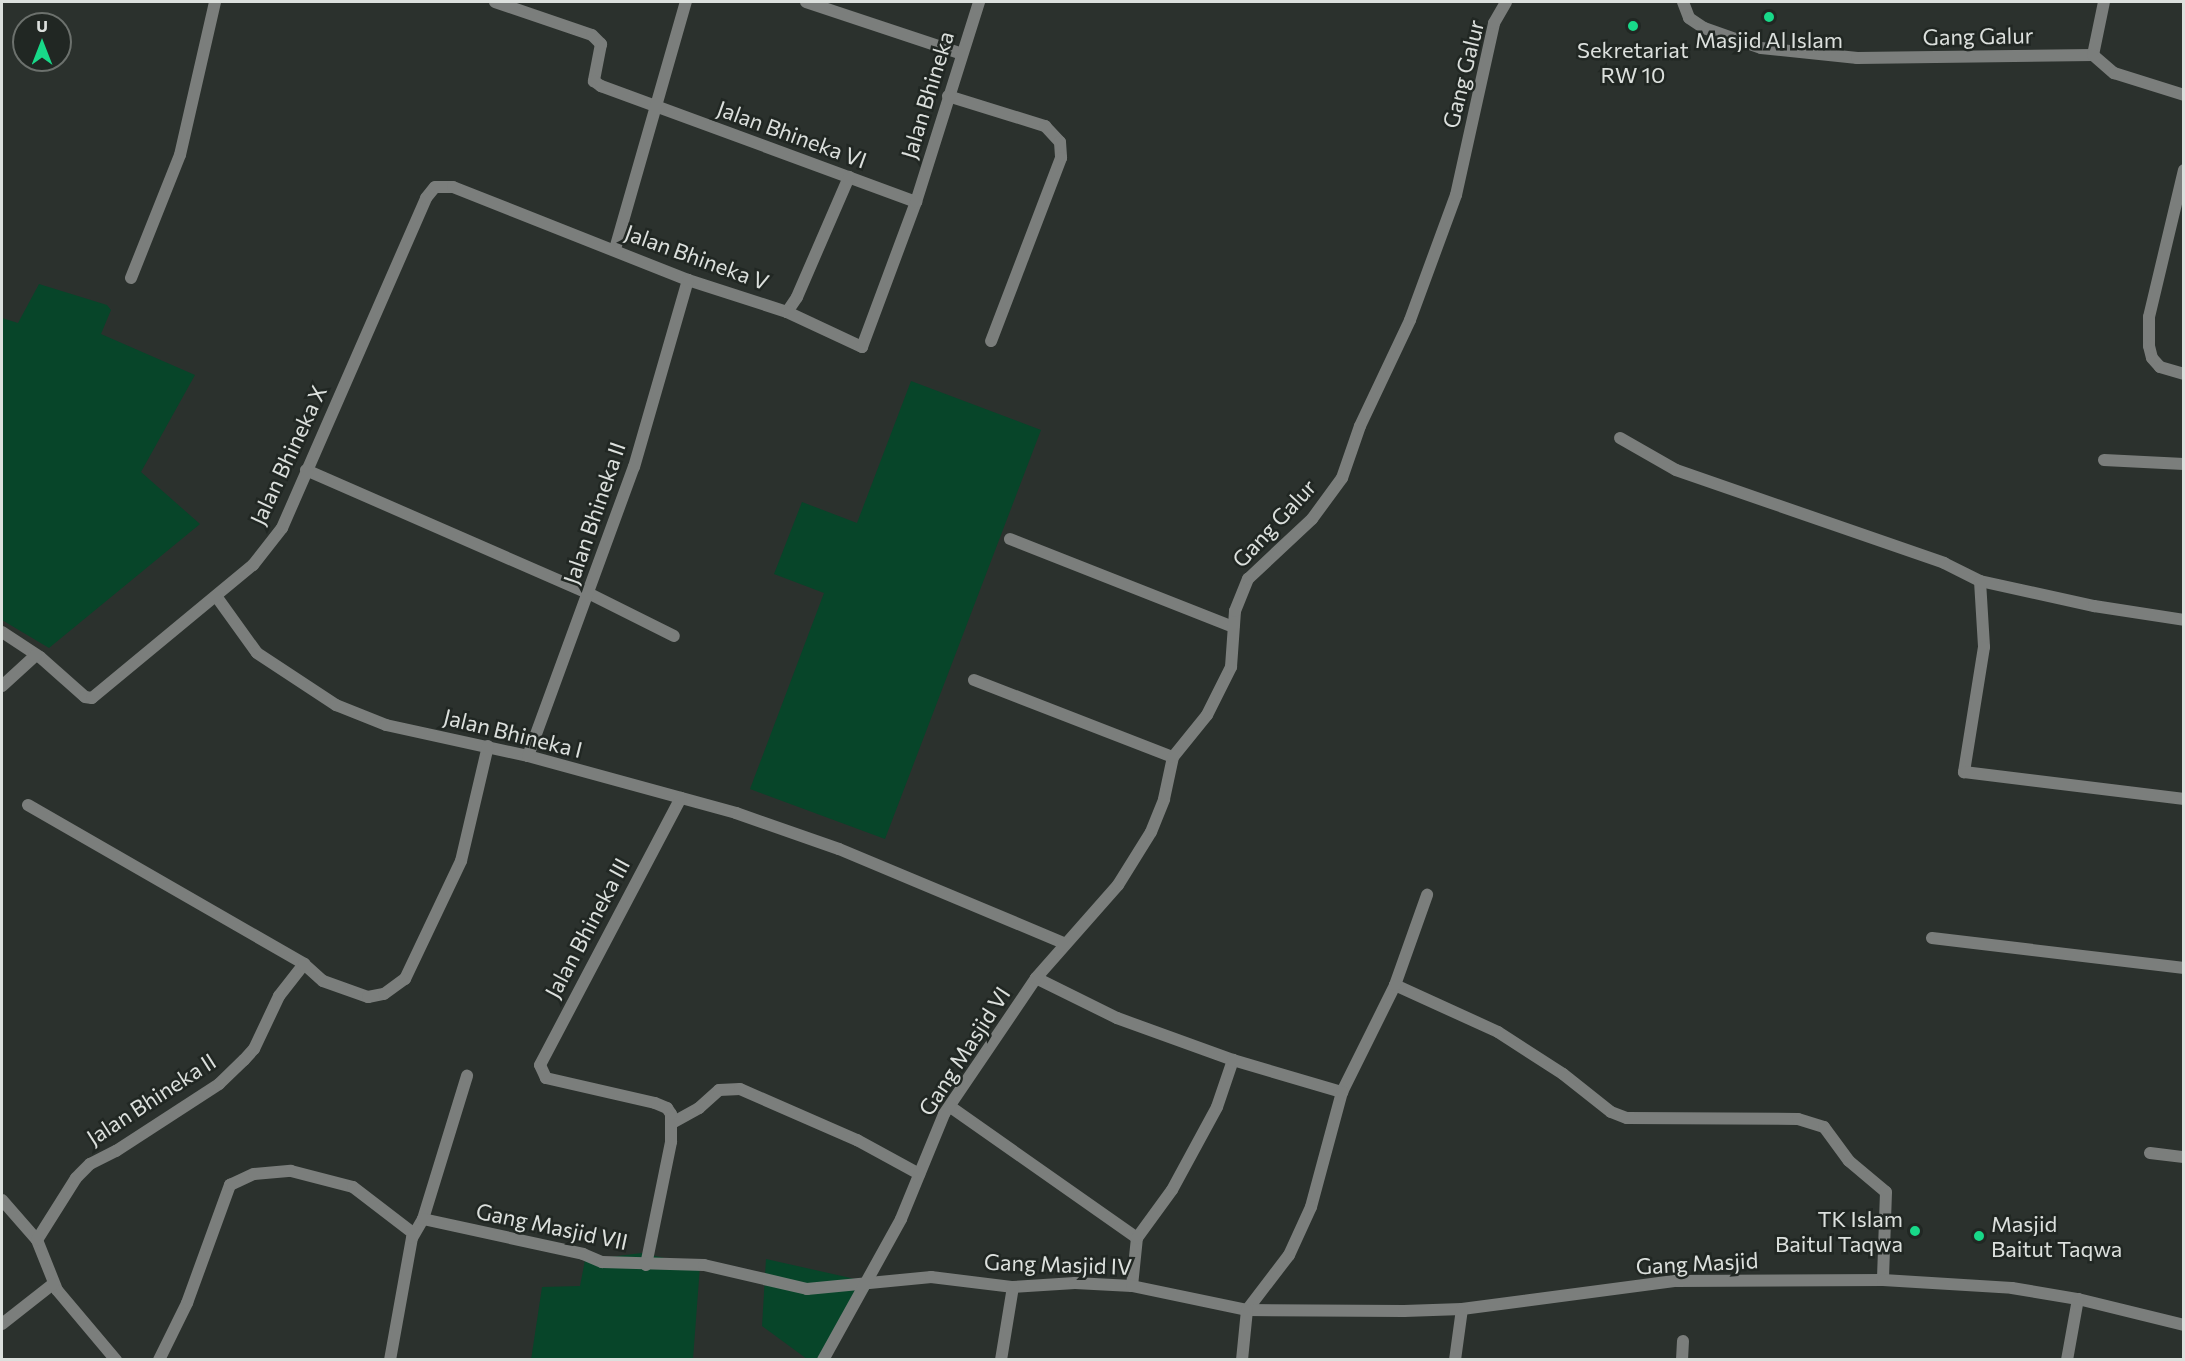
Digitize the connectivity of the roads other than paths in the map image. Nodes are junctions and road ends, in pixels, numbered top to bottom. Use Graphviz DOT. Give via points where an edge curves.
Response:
graph roads {
  1 [pos="215,2"];
  2 [pos="495,2"];
  3 [pos="686,2"];
  4 [pos="806,2"];
  5 [pos="979,2"];
  6 [pos="1506,2"];
  7 [pos="1683,2"];
  8 [pos="2104,2"];
  9 [pos="962,54"];
  10 [pos="2093,56"];
  11 [pos="2184,95"];
  12 [pos="948,96"];
  13 [pos="654,105"];
  14 [pos="2184,170"];
  15 [pos="849,177"];
  16 [pos="453,187"];
  17 [pos="916,202"];
  18 [pos="615,249"];
  19 [pos="131,278"];
  20 [pos="688,280"];
  21 [pos="787,312"];
  22 [pos="991,340"];
  23 [pos="2184,374"];
  24 [pos="1620,438"];
  25 [pos="2104,460"];
  26 [pos="2184,464"];
  27 [pos="306,470"];
  28 [pos="1010,539"];
  29 [pos="1980,581"];
  30 [pos="588,593"];
  31 [pos="216,596"];
  32 [pos="2184,620"];
  33 [pos="1233,627"];
  34 [pos="2,632"];
  35 [pos="675,636"];
  36 [pos="36,655"];
  37 [pos="974,680"];
  38 [pos="2,686"];
  39 [pos="488,746"];
  40 [pos="528,756"];
  41 [pos="1173,757"];
  42 [pos="681,798"];
  43 [pos="2184,799"];
  44 [pos="28,805"];
  45 [pos="1427,895"];
  46 [pos="1932,938"];
  47 [pos="1064,943"];
  48 [pos="304,964"];
  49 [pos="2184,968"];
  50 [pos="1036,978"];
  51 [pos="1395,985"];
  52 [pos="1233,1060"];
  53 [pos="467,1076"];
  54 [pos="1342,1092"];
  55 [pos="952,1108"];
  56 [pos="672,1123"];
  57 [pos="2151,1153"];
  58 [pos="2184,1157"];
  59 [pos="919,1174"];
  60 [pos="2,1200"];
  61 [pos="423,1219"];
  62 [pos="413,1233"];
  63 [pos="1137,1238"];
  64 [pos="37,1240"];
  65 [pos="646,1265"];
  66 [pos="1882,1280"];
  67 [pos="866,1286"];
  68 [pos="1132,1286"];
  69 [pos="55,1287"];
  70 [pos="1013,1287"];
  71 [pos="2078,1299"];
  72 [pos="1462,1309"];
  73 [pos="1247,1310"];
  74 [pos="2,1324"];
  75 [pos="2184,1325"];
  76 [pos="1683,1341"];
  77 [pos="116,1359"];
  78 [pos="159,1359"];
  79 [pos="390,1359"];
  80 [pos="823,1359"];
  81 [pos="1001,1359"];
  82 [pos="1242,1359"];
  83 [pos="1455,1359"];
  84 [pos="1682,1359"];
  85 [pos="2067,1359"];
  1 -- 19 [label="street" via="180,155"];
  2 -- 13 [label="street, Jalan Bhineka VI" via="592,34 601,44 602,52 594,81"];
  3 -- 13 [label="street"];
  4 -- 9 [label="street"];
  5 -- 9 [label="street, Jalan Bhineka"];
  6 -- 33 [label="street, Gang Galur" via="1494,23 1456,195 1410,320 1360,426 1342,478 1312,519 1248,579 1237,603"];
  7 -- 10 [label="street, Gang Galur" via="1689,18 1704,28 1761,48 1857,58"];
  8 -- 10 [label="street"];
  9 -- 12 [label="street, Jalan Bhineka"];
  10 -- 11 [label="street" via="2114,73"];
  12 -- 17 [label="street, Jalan Bhineka"];
  12 -- 22 [label="street" via="1045,126 1060,142 1061,158"];
  13 -- 15 [label="street, Jalan Bhineka VI"];
  13 -- 18 [label="street"];
  14 -- 23 [label="street" via="2149,316 2149,346 2160,367"];
  15 -- 17 [label="street, Jalan Bhineka VI"];
  15 -- 21 [label="street, Jalan Bhineka V"];
  16 -- 18 [label="street, Jalan Bhineka V"];
  16 -- 27 [label="street, Jalan Bhineka X" via="435,187 426,198"];
  17 -- 21 [label="street, Jalan Bhineka" via="862,347"];
  18 -- 20 [label="street, Jalan Bhineka V"];
  20 -- 21 [label="street, Jalan Bhineka V"];
  20 -- 30 [label="street, Jalan Bhineka II" via="634,467"];
  24 -- 29 [label="street" via="1676,470 1944,563"];
  25 -- 26 [label="street"];
  27 -- 30 [label="street"];
  27 -- 31 [label="street, Jalan Bhineka X" via="282,528 253,565"];
  28 -- 33 [label="street"];
  29 -- 32 [label="street"];
  29 -- 43 [label="street" via="1984,647 1964,772"];
  30 -- 35 [label="street"];
  30 -- 40 [label="street, Jalan Bhineka II"];
  31 -- 36 [label="street, Jalan Bhineka X" via="92,698 85,697"];
  31 -- 39 [label="street, Jalan Bhineka I" via="257,653 336,705 386,725"];
  33 -- 41 [label="street, Gang Galur" via="1231,668 1220,695"];
  34 -- 36 [label="street"];
  36 -- 38 [label="street"];
  37 -- 41 [label="street"];
  39 -- 40 [label="street, Jalan Bhineka I"];
  39 -- 48 [label="street" via="461,861 405,979 384,994 368,997 323,981"];
  40 -- 42 [label="street, Jalan Bhineka I"];
  41 -- 47 [label="street, Gang Galur" via="1164,799 1151,832 1118,885"];
  42 -- 47 [label="street, Jalan Bhineka I" via="839,849"];
  42 -- 56 [label="street, Jalan Bhineka III" via="542,1057 546,1078 661,1106 671,1114"];
  44 -- 48 [label="street"];
  45 -- 51 [label="street"];
  46 -- 49 [label="street"];
  47 -- 50 [label="street, Gang Masjid VI"];
  48 -- 64 [label="street, Jalan Bhineka II" via="279,996 254,1049 244,1060 219,1084 90,1164"];
  50 -- 52 [label="street" via="1117,1018"];
  50 -- 55 [label="street, Gang Masjid VI"];
  51 -- 54 [label="street"];
  51 -- 66 [label="street" via="1498,1032 1563,1074 1611,1112 1628,1118 1798,1119 1824,1127 1849,1161 1886,1192"];
  52 -- 54 [label="street"];
  52 -- 63 [label="street" via="1217,1107 1172,1190"];
  53 -- 61 [label="street"];
  54 -- 73 [label="street" via="1311,1207 1289,1255"];
  55 -- 59 [label="street, Gang Masjid VI" via="944,1114"];
  55 -- 63 [label="street"];
  56 -- 59 [label="street" via="699,1108 719,1090 740,1089 857,1140"];
  56 -- 65 [label="street"];
  57 -- 58 [label="street"];
  59 -- 67 [label="street, Gang Masjid VI"];
  60 -- 64 [label="street"];
  61 -- 62 [label="street"];
  61 -- 65 [label="street, Gang Masjid VII" via="500,1234 517,1243 583,1254 602,1262"];
  62 -- 78 [label="street" via="353,1187 291,1171 254,1174 230,1185 187,1303"];
  62 -- 79 [label="street"];
  63 -- 68 [label="street"];
  64 -- 69 [label="street"];
  65 -- 67 [label="street, Gang Masjid VII" via="704,1265 807,1289"];
  66 -- 71 [label="street, Gang Masjid" via="2013,1288"];
  66 -- 72 [label="street, Gang Masjid" via="1676,1281"];
  67 -- 70 [label="street, Gang Masjid IV" via="931,1277"];
  67 -- 80 [label="street, Gang Masjid VI"];
  68 -- 70 [label="street, Gang Masjid IV" via="1075,1283"];
  68 -- 73 [label="street, Gang Masjid IV"];
  69 -- 74 [label="street"];
  69 -- 77 [label="street"];
  70 -- 81 [label="street"];
  71 -- 75 [label="street, Gang Masjid"];
  71 -- 85 [label="street"];
  72 -- 73 [label="street, Gang Masjid"];
  72 -- 83 [label="street"];
  73 -- 82 [label="street"];
  76 -- 84 [label="street"];
}
